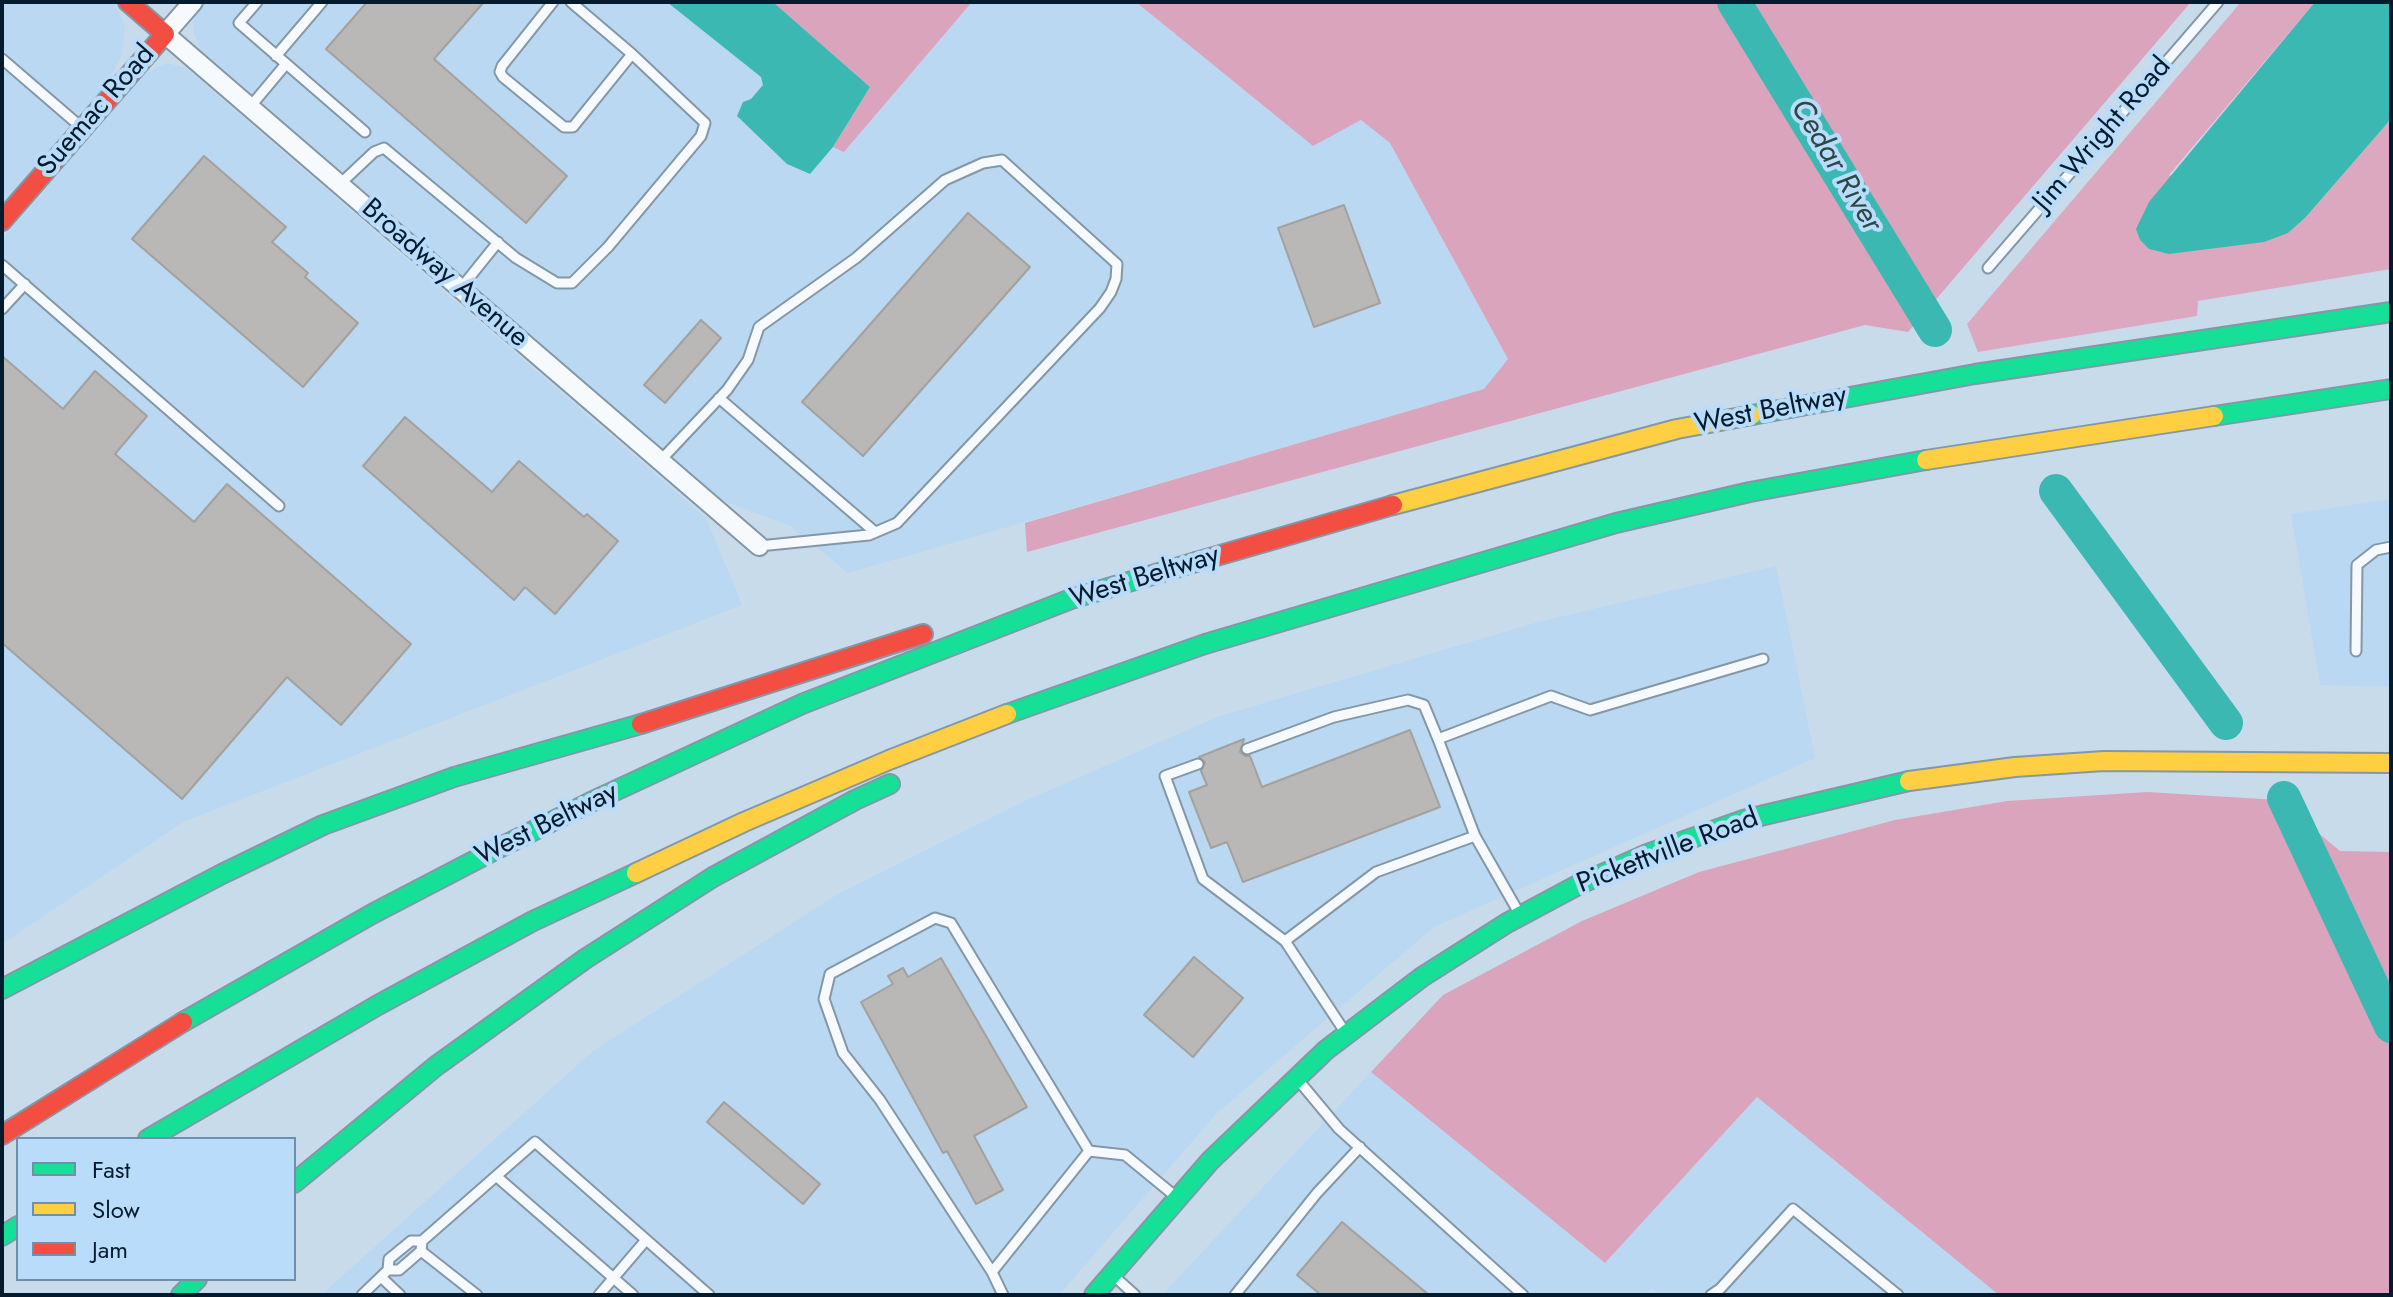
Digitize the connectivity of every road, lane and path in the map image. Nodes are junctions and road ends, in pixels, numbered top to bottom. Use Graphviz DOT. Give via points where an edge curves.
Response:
graph roads {
  1 [pos="128,2"];
  2 [pos="193,2"];
  3 [pos="257,2"];
  4 [pos="322,2"];
  5 [pos="553,2"];
  6 [pos="571,2"];
  7 [pos="2218,2"];
  8 [pos="165,34"];
  9 [pos="632,54"];
  10 [pos="276,56"];
  11 [pos="2,59"];
  12 [pos="286,64"];
  13 [pos="250,107"];
  14 [pos="82,128"];
  15 [pos="365,132"];
  16 [pos="340,184"];
  17 [pos="2,221"];
  18 [pos="498,242"];
  19 [pos="2,265"];
  20 [pos="1988,268"];
  21 [pos="25,284"];
  22 [pos="461,288"];
  23 [pos="2,309"];
  24 [pos="2391,312"];
  25 [pos="2391,389"];
  26 [pos="719,398"];
  27 [pos="660,461"];
  28 [pos="279,506"];
  29 [pos="875,532"];
  30 [pos="759,546"];
  31 [pos="2391,547"];
  32 [pos="1071,599"];
  33 [pos="1205,644"];
  34 [pos="2356,651"];
  35 [pos="1763,659"];
  36 [pos="1438,739"];
  37 [pos="1247,749"];
  38 [pos="954,754"];
  39 [pos="2391,763"];
  40 [pos="1198,764"];
  41 [pos="911,774"];
  42 [pos="1475,836"];
  43 [pos="1520,916"];
  44 [pos="1285,941"];
  45 [pos="86,946"];
  46 [pos="2,989"];
  47 [pos="2,998"];
  48 [pos="1346,1033"];
  49 [pos="1296,1079"];
  50 [pos="2,1135"];
  51 [pos="151,1137"];
  52 [pos="1360,1147"];
  53 [pos="1089,1151"];
  54 [pos="496,1176"];
  55 [pos="296,1181"];
  56 [pos="1178,1198"];
  57 [pos="646,1240"];
  58 [pos="422,1246"];
  59 [pos="992,1272"];
  60 [pos="385,1274"];
  61 [pos="1112,1275"];
  62 [pos="613,1278"];
  63 [pos="1720,1293"];
  64 [pos="362,1295"];
  65 [pos="400,1295"];
  66 [pos="477,1295"];
  67 [pos="599,1295"];
  68 [pos="633,1295"];
  69 [pos="709,1295"];
  70 [pos="1003,1295"];
  71 [pos="1094,1295"];
  72 [pos="1135,1295"];
  73 [pos="1235,1295"];
  74 [pos="1523,1295"];
  75 [pos="1898,1295"];
  1 -- 8 [label="main road, Broadway Avenue"];
  2 -- 8 [label="street, Suemac Road"];
  3 -- 10 [label="lane" via="239,23"];
  4 -- 10 [label="lane"];
  5 -- 9 [label="lane" via="500,72 564,127 573,127"];
  6 -- 9 [label="lane"];
  7 -- 20 [label="lane, Jim Wright Road"];
  8 -- 13 [label="street, Broadway Avenue"];
  8 -- 14 [label="main road, Suemac Road"];
  9 -- 18 [label="lane" via="705,123 701,136 572,283 557,283"];
  10 -- 12 [label="lane"];
  11 -- 14 [label="lane"];
  12 -- 13 [label="lane"];
  12 -- 15 [label="lane"];
  13 -- 16 [label="street, Broadway Avenue"];
  14 -- 17 [label="main road, Suemac Road"];
  16 -- 18 [label="lane" via="384,148"];
  16 -- 22 [label="street, Broadway Avenue"];
  18 -- 22 [label="lane"];
  19 -- 21 [label="lane"];
  21 -- 23 [label="lane"];
  21 -- 28 [label="lane"];
  22 -- 27 [label="street, Broadway Avenue"];
  24 -- 32 [label="main road, West Beltway" via="1975,374 1677,429 1475,480"];
  25 -- 33 [label="main road" via="1886,466 1750,492 1616,523"];
  26 -- 27 [label="lane"];
  26 -- 29 [label="lane"];
  26 -- 29 [label="lane" via="748,360 759,327 856,258 945,180 1002,160 1117,264 1116,279 1100,308 936,483 897,523"];
  27 -- 30 [label="street, Broadway Avenue"];
  29 -- 30 [label="lane"];
  31 -- 34 [label="lane" via="2376,550 2357,565"];
  32 -- 45 [label="main road" via="945,627 666,717 454,777 323,825"];
  32 -- 50 [label="main road, West Beltway" via="802,704 519,838 214,1003"];
  33 -- 38 [label="main road" via="1090,702"];
  33 -- 51 [label="main road" via="889,760 533,921"];
  35 -- 36 [label="lane" via="1590,710 1551,696"];
  36 -- 37 [label="lane" via="1424,705 1408,700 1334,717"];
  36 -- 42 [label="lane"];
  39 -- 43 [label="main road, Pickettville Road" via="2104,761 1923,778 1743,820 1647,854"];
  40 -- 44 [label="lane" via="1165,776 1203,879"];
  41 -- 55 [label="main road" via="713,877 585,959 436,1066"];
  42 -- 43 [label="lane"];
  42 -- 44 [label="lane" via="1376,872"];
  43 -- 48 [label="main road, Pickettville Road" via="1422,977"];
  44 -- 48 [label="lane"];
  45 -- 46 [label="main road"];
  45 -- 47 [label="main road"];
  48 -- 49 [label="main road, Pickettville Road"];
  49 -- 52 [label="lane"];
  49 -- 56 [label="main road, Pickettville Road"];
  52 -- 73 [label="lane"];
  52 -- 74 [label="lane"];
  53 -- 56 [label="lane" via="1125,1155"];
  53 -- 59 [label="lane"];
  53 -- 59 [label="lane" via="951,923 935,918 830,974 824,999 843,1053 880,1100"];
  54 -- 57 [label="lane" via="535,1142"];
  54 -- 58 [label="lane"];
  54 -- 62 [label="lane"];
  56 -- 61 [label="main road, Pickettville Road"];
  57 -- 62 [label="lane"];
  57 -- 69 [label="lane"];
  58 -- 60 [label="lane" via="411,1241 389,1259"];
  58 -- 66 [label="lane"];
  59 -- 70 [label="lane"];
  60 -- 64 [label="lane"];
  60 -- 65 [label="lane"];
  61 -- 71 [label="main road, Pickettville Road"];
  61 -- 72 [label="lane"];
  62 -- 67 [label="lane"];
  62 -- 68 [label="lane"];
  63 -- 75 [label="lane" via="1793,1209"];
}
